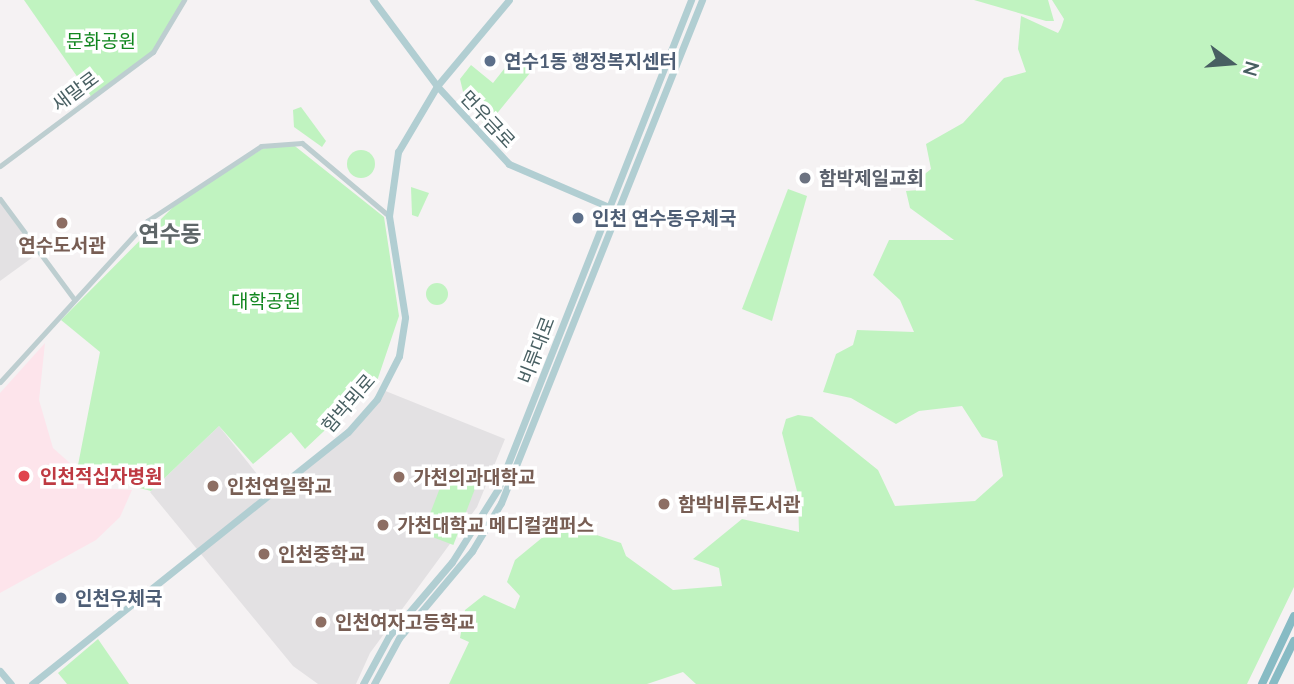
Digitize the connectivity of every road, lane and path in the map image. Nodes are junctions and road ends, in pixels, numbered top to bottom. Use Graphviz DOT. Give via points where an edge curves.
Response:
graph roads {
  1 [pos="184,0"];
  2 [pos="373,0"];
  3 [pos="509,0"];
  4 [pos="691,0"];
  5 [pos="702,0"];
  6 [pos="437,86"];
  7 [pos="0,166"];
  8 [pos="0,199"];
  9 [pos="607,206"];
  10 [pos="617,211"];
  11 [pos="389,216"];
  12 [pos="74,299"];
  13 [pos="0,382"];
  14 [pos="1294,616"];
  15 [pos="1294,641"];
  16 [pos="0,671"];
  17 [pos="11,684"];
  18 [pos="32,684"];
  19 [pos="363,684"];
  20 [pos="374,684"];
  21 [pos="1262,684"];
  22 [pos="1273,684"];
  1 -- 7 [label="street, 새말로" via="153,52"];
  2 -- 6 [label="main road, 먼우금로"];
  3 -- 6 [label="main road, 함박뫼로"];
  4 -- 9 [label="main road, 비류대로"];
  5 -- 10 [label="main road, 비류대로"];
  6 -- 9 [label="main road, 먼우금로" via="516,169"];
  6 -- 11 [label="main road, 함박뫼로" via="398,152"];
  8 -- 12 [label="street"];
  9 -- 10 [label="main road, 먼우금로"];
  9 -- 19 [label="main road, 비류대로" via="489,509 389,636"];
  10 -- 20 [label="main road, 비류대로" via="502,503 464,561 399,638"];
  11 -- 12 [label="street" via="302,143 261,146 146,221"];
  11 -- 18 [label="main road, 함박뫼로" via="405,317 399,356 377,399 348,432"];
  12 -- 13 [label="street"];
  14 -- 21 [label="highway"];
  15 -- 22 [label="highway"];
  16 -- 17 [label="main road"];
}
